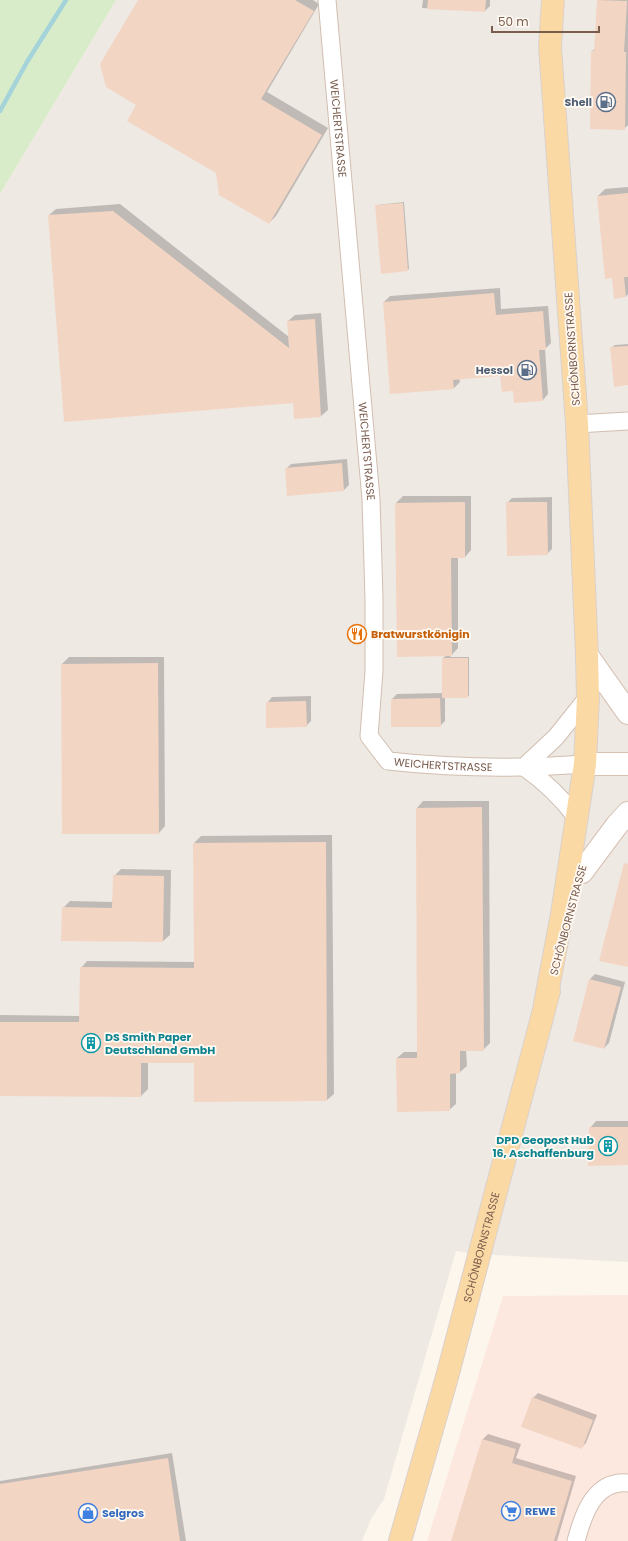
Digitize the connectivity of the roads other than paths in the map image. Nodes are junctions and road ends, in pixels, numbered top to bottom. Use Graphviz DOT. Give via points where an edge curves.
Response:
graph roads {
  1 [pos="327,0"];
  2 [pos="553,0"];
  3 [pos="628,421"];
  4 [pos="577,424"];
  5 [pos="587,655"];
  6 [pos="588,697"];
  7 [pos="628,714"];
  8 [pos="585,764"];
  9 [pos="628,764"];
  10 [pos="524,767"];
  11 [pos="628,813"];
  12 [pos="576,817"];
  13 [pos="582,872"];
  14 [pos="545,1004"];
  15 [pos="628,1483"];
  16 [pos="415,1489"];
  17 [pos="390,1541"];
  18 [pos="400,1541"];
  19 [pos="576,1541"];
  1 -- 10 [label="street, WEICHERTSTRASSE" via="371,499 374,671 369,736 388,761 423,765"];
  2 -- 4 [label="main road, SCHÖNBORNSTRASSE" via="550,47"];
  3 -- 4 [label="street"];
  4 -- 5 [label="main road, SCHÖNBORNSTRASSE"];
  5 -- 6 [label="main road, SCHÖNBORNSTRASSE"];
  5 -- 7 [label="main road"];
  6 -- 8 [label="main road, SCHÖNBORNSTRASSE"];
  6 -- 10 [label="street" via="556,737"];
  8 -- 9 [label="main road, WEICHERTSTRASSE"];
  8 -- 10 [label="street, WEICHERTSTRASSE"];
  8 -- 12 [label="main road, SCHÖNBORNSTRASSE"];
  8 -- 13 [label="main road, SCHÖNBORNSTRASSE" via="592,800"];
  10 -- 12 [label="street" via="553,790"];
  11 -- 13 [label="main road"];
  12 -- 14 [label="main road, SCHÖNBORNSTRASSE" via="562,914"];
  13 -- 14 [label="main road, SCHÖNBORNSTRASSE"];
  14 -- 16 [label="main road, SCHÖNBORNSTRASSE"];
  15 -- 19 [label="street" via="621,1482 603,1489 595,1497 584,1514"];
  16 -- 17 [label="main road, SCHÖNBORNSTRASSE"];
  16 -- 18 [label="main road, SCHÖNBORNSTRASSE"];
}
